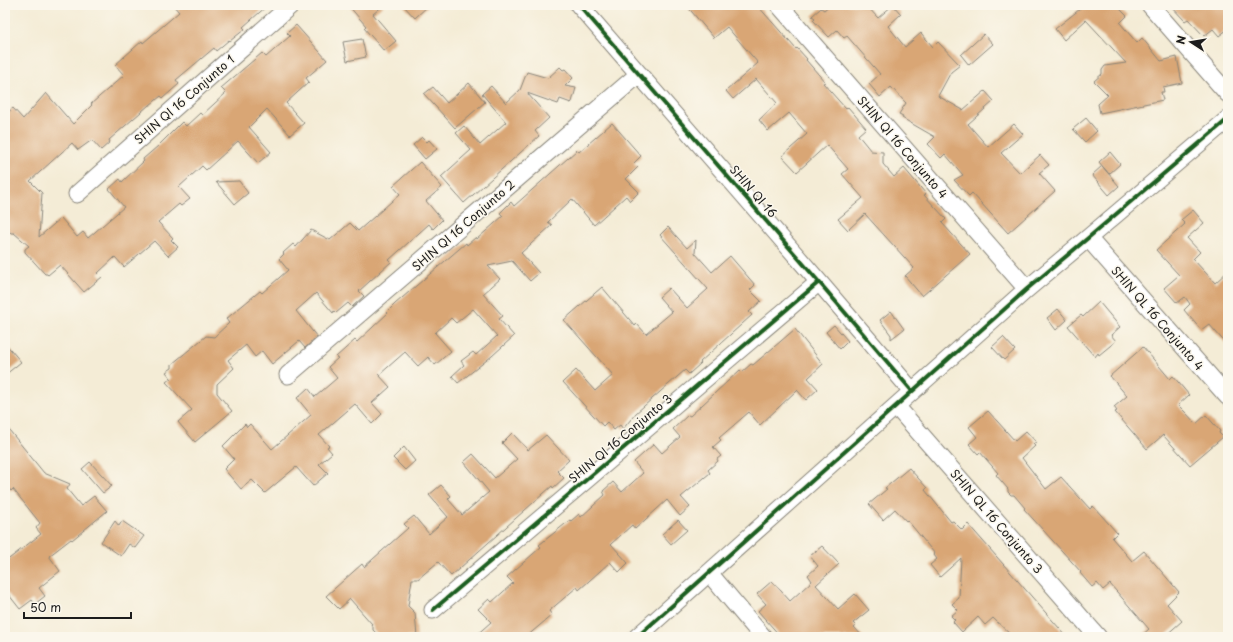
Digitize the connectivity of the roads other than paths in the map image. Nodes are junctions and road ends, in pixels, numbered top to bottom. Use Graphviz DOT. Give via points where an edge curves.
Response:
graph roads {
  1 [pos="291,5"];
  2 [pos="579,5"];
  3 [pos="779,5"];
  4 [pos="1150,5"];
  5 [pos="639,74"];
  6 [pos="1228,94"];
  7 [pos="1228,119"];
  8 [pos="77,194"];
  9 [pos="1088,238"];
  10 [pos="819,282"];
  11 [pos="1027,289"];
  12 [pos="288,375"];
  13 [pos="912,391"];
  14 [pos="1228,397"];
  15 [pos="896,406"];
  16 [pos="709,573"];
  17 [pos="433,610"];
  18 [pos="637,637"];
  19 [pos="763,637"];
  20 [pos="1098,637"];
  1 -- 8 [label="street, SHIN QI 16 Conjunto 1"];
  2 -- 5 [label="street, SHIN QI 16"];
  3 -- 11 [label="street, SHIN QI 16 Conjunto 4"];
  4 -- 6 [label="street"];
  5 -- 10 [label="street, SHIN QI 16"];
  5 -- 12 [label="street, SHIN QI 16 Conjunto 2"];
  7 -- 9 [label="street"];
  9 -- 11 [label="street"];
  9 -- 14 [label="street, SHIN QL 16 Conjunto 4"];
  10 -- 13 [label="street, SHIN QI 16"];
  10 -- 17 [label="street, SHIN QI 16 Conjunto 3"];
  11 -- 13 [label="street"];
  13 -- 15 [label="street"];
  15 -- 16 [label="street"];
  15 -- 20 [label="street, SHIN QL 16 Conjunto 3"];
  16 -- 18 [label="street"];
  16 -- 19 [label="street"];
}
